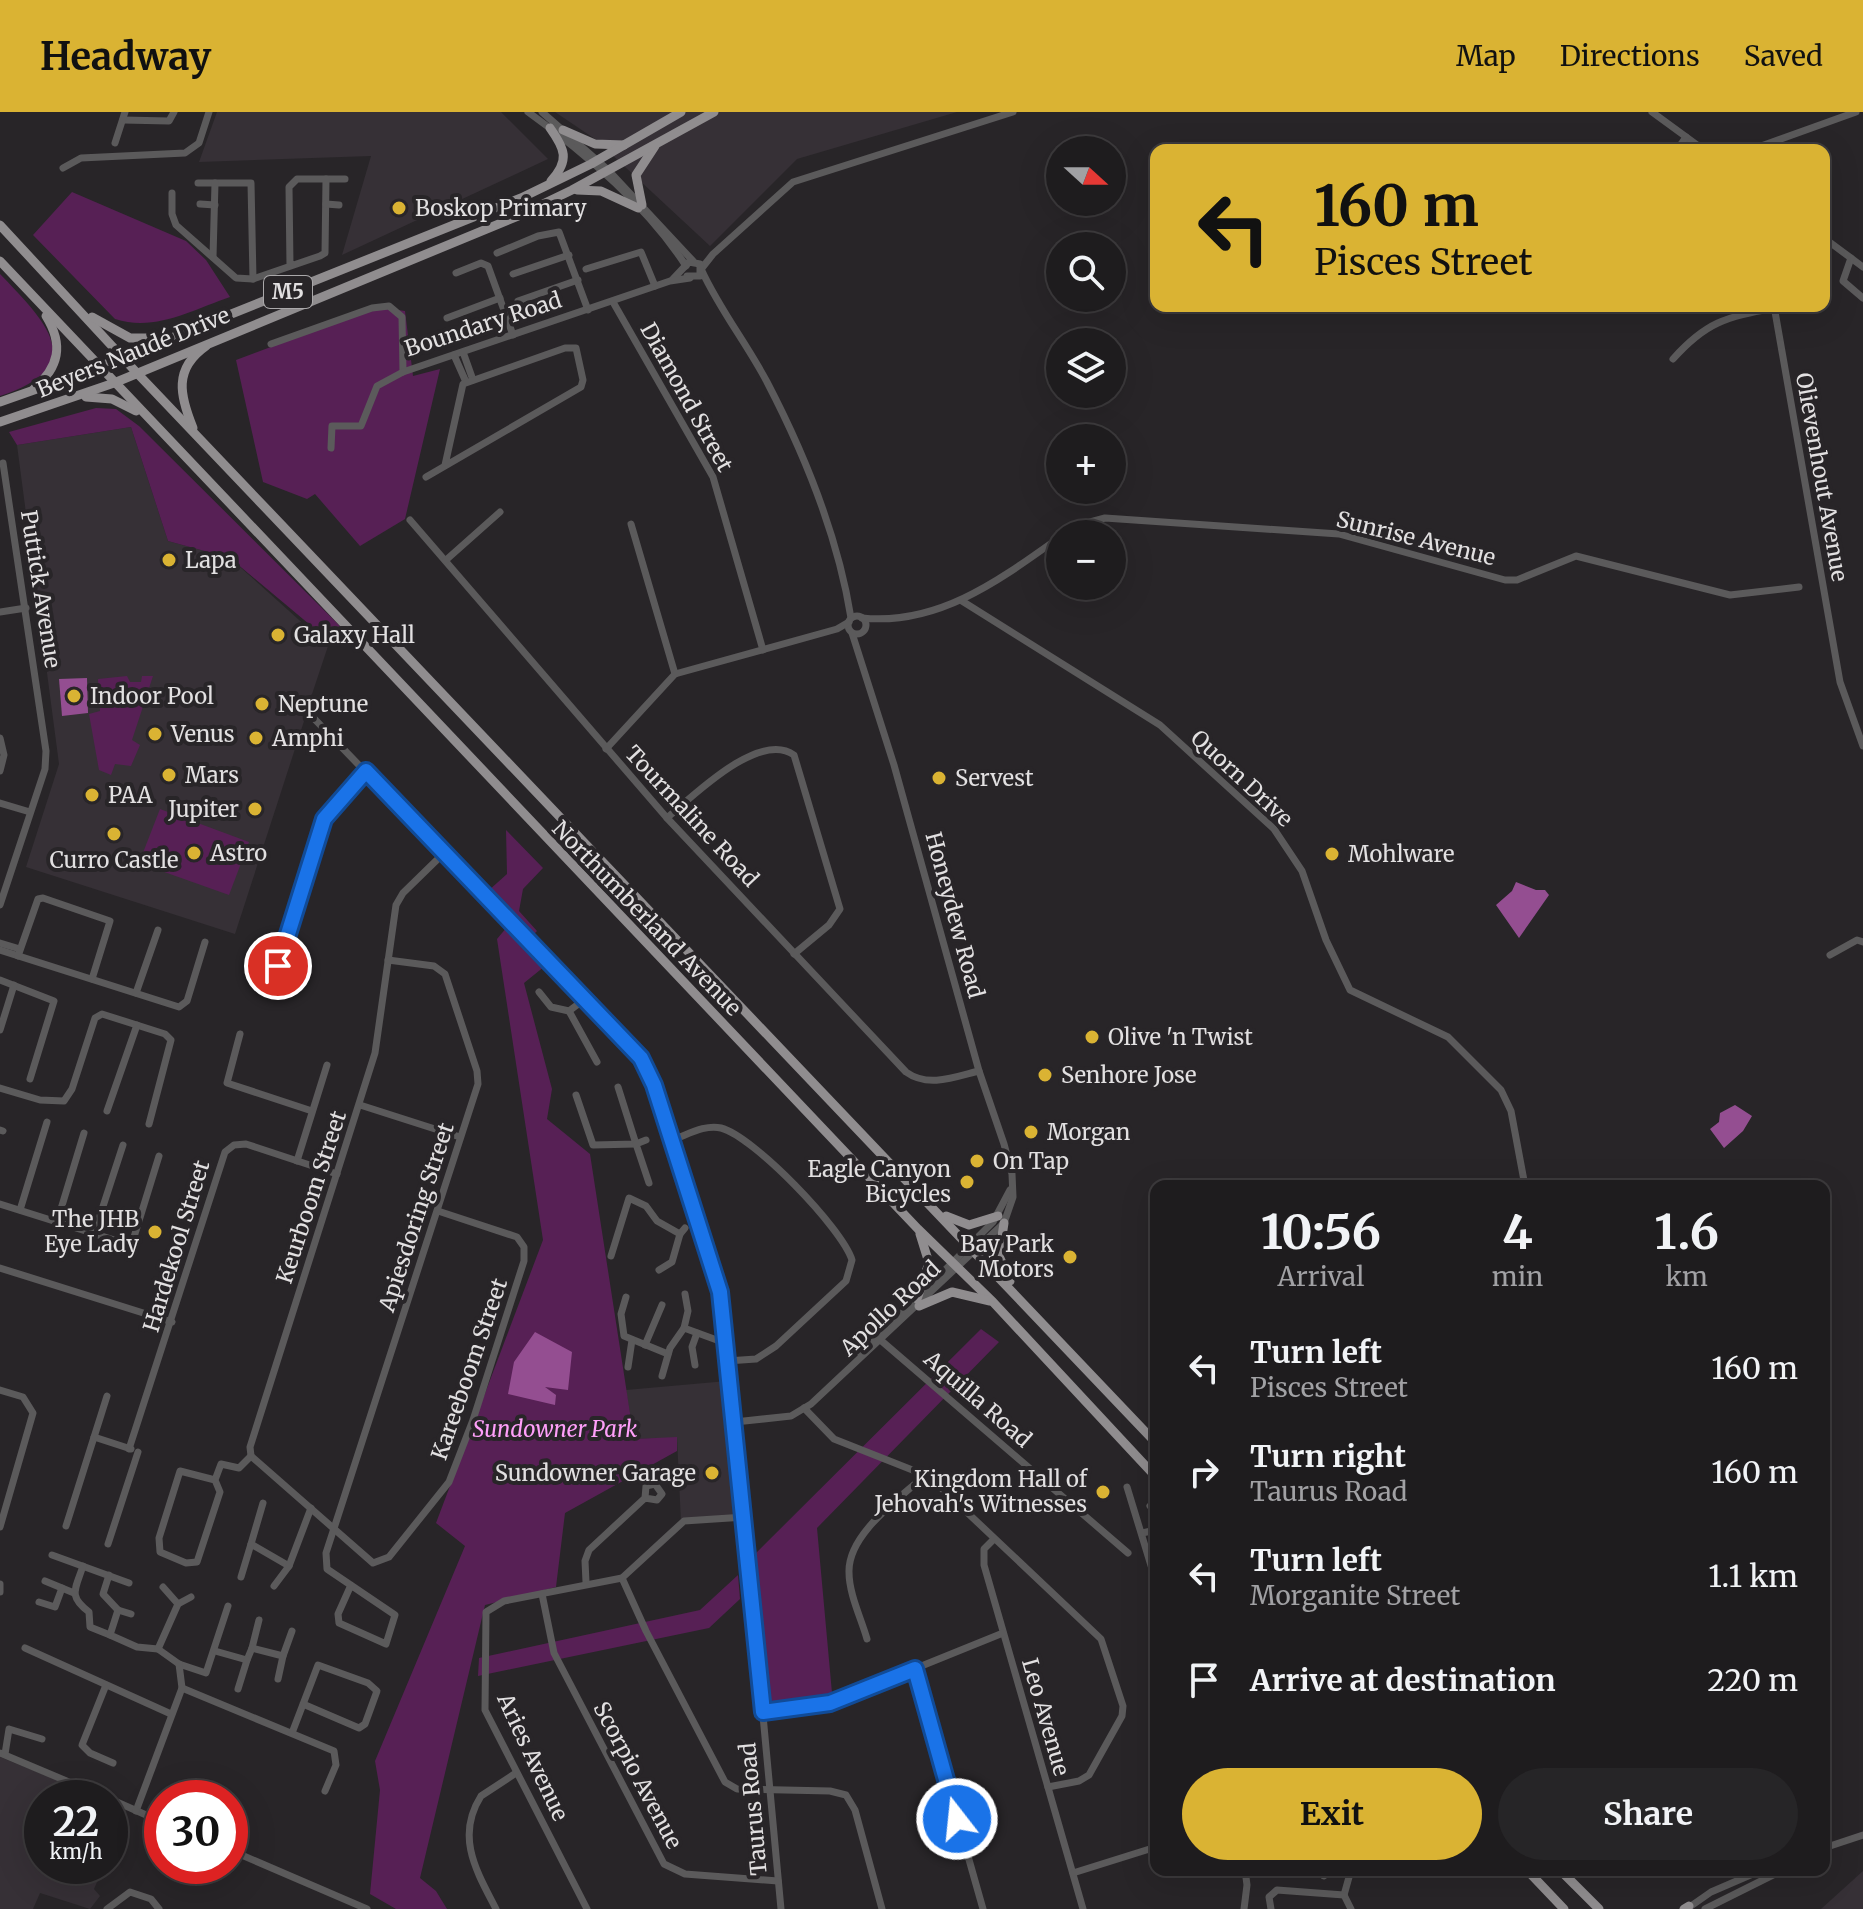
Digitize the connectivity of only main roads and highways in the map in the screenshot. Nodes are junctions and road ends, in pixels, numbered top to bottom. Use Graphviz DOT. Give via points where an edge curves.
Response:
graph roads {
  1 [pos="681,112"];
  2 [pos="714,112"];
  3 [pos="550,128"];
  4 [pos="563,130"];
  5 [pos="657,144"];
  6 [pos="625,145"];
  7 [pos="546,187"];
  8 [pos="572,190"];
  9 [pos="0,225"];
  10 [pos="0,261"];
  11 [pos="32,295"];
  12 [pos="68,298"];
  13 [pos="181,334"];
  14 [pos="219,338"];
  15 [pos="122,357"];
  16 [pos="99,367"];
  17 [pos="136,372"];
  18 [pos="114,383"];
  19 [pos="28,394"];
  20 [pos="74,398"];
  21 [pos="0,402"];
  22 [pos="0,422"];
  23 [pos="152,422"];
  24 [pos="195,431"];
  25 [pos="936,1210"];
  26 [pos="918,1229"];
  27 [pos="1016,1293"];
  28 [pos="993,1302"];
  29 [pos="1150,1437"];
  30 [pos="1150,1471"];
  31 [pos="1533,1876"];
  32 [pos="1566,1876"];
  33 [pos="1564,1909"];
  34 [pos="1599,1909"];
  1 -- 6 [label="main road, Beyers Naudé Drive / M5"];
  2 -- 5 [label="main road, Beyers Naudé Drive / M5"];
  3 -- 7 [label="main road" via="564,147 565,162"];
  4 -- 6 [label="main road" via="595,144"];
  5 -- 8 [label="main road, Beyers Naudé Drive / M5"];
  5 -- 8 [label="main road" via="636,175 640,207 601,191"];
  6 -- 7 [label="main road, Beyers Naudé Drive / M5"];
  7 -- 13 [label="main road, Beyers Naudé Drive / M5"];
  8 -- 14 [label="main road, Beyers Naudé Drive / M5"];
  9 -- 12 [label="main road"];
  10 -- 11 [label="main road"];
  11 -- 16 [label="main road, Northumberland Avenue"];
  11 -- 19 [label="main road" via="59,346 53,369"];
  12 -- 13 [label="main road" via="105,327 130,338"];
  12 -- 15 [label="main road, Northumberland Avenue"];
  13 -- 15 [label="main road, Beyers Naudé Drive / M5"];
  14 -- 17 [label="main road, Beyers Naudé Drive / M5"];
  14 -- 24 [label="main road" via="188,364 181,379 184,407"];
  15 -- 16 [label="main road, Beyers Naudé Drive / M5"];
  15 -- 17 [label="main road, Northumberland Avenue"];
  16 -- 18 [label="main road, Northumberland Avenue"];
  16 -- 19 [label="main road, Beyers Naudé Drive / M5"];
  17 -- 18 [label="main road, Beyers Naudé Drive / M5"];
  17 -- 24 [label="main road, Northumberland Avenue"];
  18 -- 20 [label="main road, Beyers Naudé Drive / M5"];
  18 -- 23 [label="main road, Northumberland Avenue"];
  19 -- 21 [label="main road, Beyers Naudé Drive / M5"];
  20 -- 22 [label="main road, Beyers Naudé Drive / M5"];
  20 -- 23 [label="main road" via="112,399"];
  23 -- 26 [label="main road, Northumberland Avenue"];
  24 -- 25 [label="main road, Northumberland Avenue"];
  25 -- 27 [label="main road, Northumberland Avenue"];
  25 -- 27 [label="main road" via="969,1225 1001,1219 999,1256"];
  26 -- 28 [label="main road, Northumberland Avenue"];
  26 -- 28 [label="main road" via="929,1263 918,1302 952,1292"];
  27 -- 29 [label="main road, Northumberland Avenue"];
  28 -- 30 [label="main road, Northumberland Avenue"];
  31 -- 33 [label="main road"];
  32 -- 34 [label="main road"];
}
